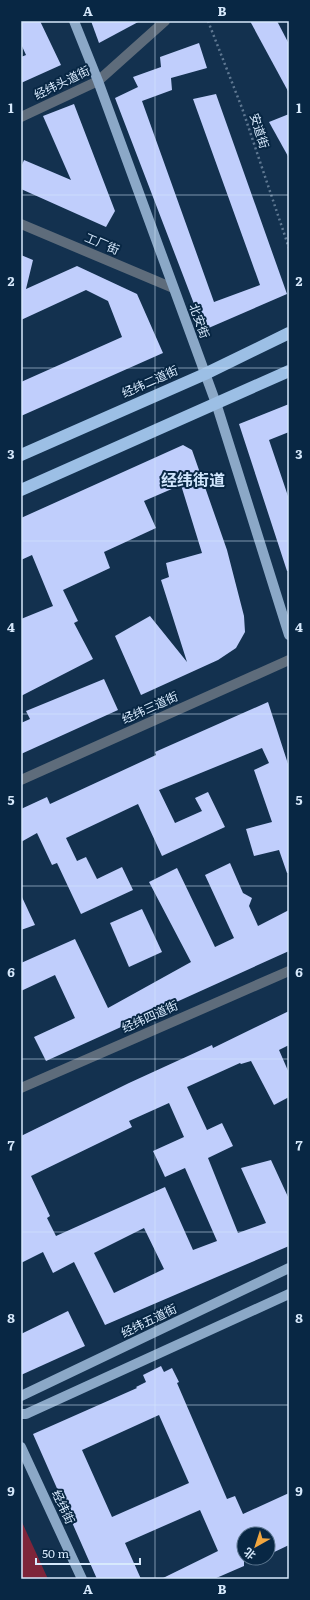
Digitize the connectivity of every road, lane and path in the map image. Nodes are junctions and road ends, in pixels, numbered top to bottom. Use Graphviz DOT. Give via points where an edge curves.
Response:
graph roads {
  1 [pos="74,21"];
  2 [pos="165,21"];
  3 [pos="208,21"];
  4 [pos="98,81"];
  5 [pos="21,117"];
  6 [pos="21,224"];
  7 [pos="289,248"];
  8 [pos="173,288"];
  9 [pos="289,333"];
  10 [pos="289,371"];
  11 [pos="205,374"];
  12 [pos="216,403"];
  13 [pos="21,455"];
  14 [pos="21,490"];
  15 [pos="289,635"];
  16 [pos="289,660"];
  17 [pos="21,780"];
  18 [pos="289,971"];
  19 [pos="21,1088"];
  20 [pos="289,1268"];
  21 [pos="289,1294"];
  22 [pos="21,1396"];
  23 [pos="21,1414"];
  24 [pos="21,1447"];
  25 [pos="82,1579"];
  1 -- 4 [label="main road, 北安街"];
  2 -- 4 [label="street, 经纬头道街"];
  3 -- 7 [label="path, 安道街" via="242,108"];
  4 -- 5 [label="street, 经纬头道街"];
  4 -- 8 [label="main road, 北安街"];
  6 -- 8 [label="street, 工厂街"];
  8 -- 11 [label="main road, 北安街"];
  9 -- 11 [label="highway, 经纬二道街"];
  10 -- 12 [label="highway"];
  11 -- 12 [label="main road, 北安街"];
  11 -- 13 [label="highway, 经纬二道街"];
  12 -- 14 [label="highway"];
  12 -- 15 [label="main road, 北安街"];
  16 -- 17 [label="street, 经纬三道街"];
  18 -- 19 [label="street, 经纬四道街"];
  20 -- 22 [label="main road, 经纬五道街"];
  21 -- 23 [label="main road" via="26,1414"];
  24 -- 25 [label="main road, 经纬街"];
}
